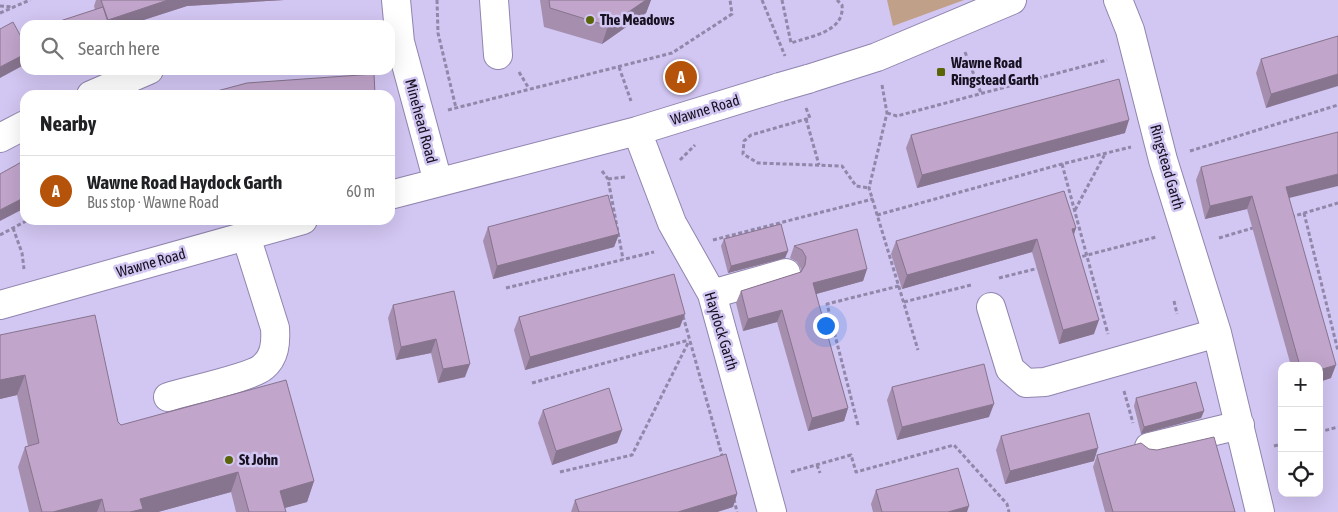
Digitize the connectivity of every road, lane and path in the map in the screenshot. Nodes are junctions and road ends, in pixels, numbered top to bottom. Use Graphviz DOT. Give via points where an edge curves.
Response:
graph roads {
  1 [pos="30,0"];
  2 [pos="396,0"];
  3 [pos="437,0"];
  4 [pos="494,0"];
  5 [pos="730,0"];
  6 [pos="782,0"];
  7 [pos="837,0"];
  8 [pos="1012,0"];
  9 [pos="1118,0"];
  10 [pos="0,6"];
  11 [pos="13,7"];
  12 [pos="0,13"];
  13 [pos="955,25"];
  14 [pos="395,42"];
  15 [pos="498,55"];
  16 [pos="1107,60"];
  17 [pos="620,66"];
  18 [pos="137,75"];
  19 [pos="103,90"];
  20 [pos="981,93"];
  21 [pos="1338,105"];
  22 [pos="456,108"];
  23 [pos="420,117"];
  24 [pos="20,128"];
  25 [pos="639,131"];
  26 [pos="0,138"];
  27 [pos="1161,150"];
  28 [pos="1105,153"];
  29 [pos="1062,164"];
  30 [pos="819,166"];
  31 [pos="593,173"];
  32 [pos="438,182"];
  33 [pos="869,188"];
  34 [pos="395,194"];
  35 [pos="873,199"];
  36 [pos="1338,202"];
  37 [pos="1075,210"];
  38 [pos="1304,213"];
  39 [pos="877,215"];
  40 [pos="1285,218"];
  41 [pos="20,224"];
  42 [pos="1266,224"];
  43 [pos="284,225"];
  44 [pos="13,228"];
  45 [pos="0,235"];
  46 [pos="246,236"];
  47 [pos="1156,237"];
  48 [pos="686,246"];
  49 [pos="1190,247"];
  50 [pos="1087,255"];
  51 [pos="623,259"];
  52 [pos="1068,260"];
  53 [pos="1049,265"];
  54 [pos="786,273"];
  55 [pos="991,280"];
  56 [pos="981,282"];
  57 [pos="899,286"];
  58 [pos="506,288"];
  59 [pos="712,294"];
  60 [pos="27,297"];
  61 [pos="904,302"];
  62 [pos="0,305"];
  63 [pos="991,307"];
  64 [pos="682,313"];
  65 [pos="1338,328"];
  66 [pos="1332,329"];
  67 [pos="1217,333"];
  68 [pos="690,340"];
  69 [pos="918,350"];
  70 [pos="1338,351"];
  71 [pos="1116,362"];
  72 [pos="532,383"];
  73 [pos="168,397"];
  74 [pos="858,425"];
  75 [pos="1240,425"];
  76 [pos="1338,426"];
  77 [pos="1323,431"];
  78 [pos="1142,440"];
  79 [pos="724,464"];
  80 [pos="817,465"];
  81 [pos="560,472"];
  82 [pos="820,473"];
  83 [pos="763,479"];
  84 [pos="732,493"];
  85 [pos="737,512"];
  86 [pos="772,512"];
  87 [pos="1009,512"];
  88 [pos="1260,512"];
  1 -- 11 [label="path"];
  2 -- 14 [label="street, Minehead Road"];
  3 -- 22 [label="path" via="438,34"];
  4 -- 15 [label="street"];
  5 -- 17 [label="path" via="732,14 672,53"];
  6 -- 7 [label="path" via="790,43 832,28 841,19 843,11"];
  8 -- 13 [label="street, Wawne Road"];
  9 -- 27 [label="street, Ringstead Garth" via="1130,30"];
  10 -- 11 [label="path"];
  11 -- 12 [label="path"];
  13 -- 20 [label="path"];
  13 -- 25 [label="street, Wawne Road, bridge" via="876,57"];
  14 -- 23 [label="street, Minehead Road"];
  16 -- 20 [label="path"];
  17 -- 22 [label="path"];
  17 -- 25 [label="path"];
  18 -- 19 [label="street"];
  20 -- 33 [label="path" via="897,116 887,113"];
  21 -- 27 [label="path"];
  22 -- 23 [label="path"];
  23 -- 32 [label="street, Minehead Road"];
  24 -- 26 [label="street"];
  25 -- 32 [label="street, Wawne Road"];
  25 -- 48 [label="street, Haydock Garth" via="672,223"];
  27 -- 28 [label="path"];
  27 -- 49 [label="street, Ringstead Garth"];
  28 -- 29 [label="path"];
  28 -- 37 [label="path"];
  29 -- 37 [label="path"];
  29 -- 39 [label="path"];
  30 -- 30 [label="path" via="758,164 743,154 744,141 751,135 808,118"];
  30 -- 33 [label="path" via="842,166 856,186"];
  31 -- 51 [label="path" via="602,171 608,180"];
  32 -- 34 [label="street, Wawne Road"];
  33 -- 35 [label="path"];
  35 -- 39 [label="path"];
  35 -- 48 [label="path"];
  36 -- 38 [label="path"];
  37 -- 50 [label="path"];
  38 -- 40 [label="path"];
  38 -- 66 [label="path"];
  39 -- 57 [label="path"];
  41 -- 44 [label="path"];
  42 -- 49 [label="path"];
  43 -- 46 [label="street, Wawne Road"];
  44 -- 45 [label="path"];
  44 -- 60 [label="path" via="22,253"];
  46 -- 60 [label="street, Wawne Road"];
  46 -- 73 [label="street" via="275,328 272,356 262,368 248,374"];
  47 -- 50 [label="path"];
  48 -- 51 [label="path"];
  48 -- 59 [label="street, Haydock Garth"];
  49 -- 67 [label="street, Ringstead Garth"];
  50 -- 52 [label="path"];
  50 -- 71 [label="path"];
  51 -- 58 [label="path"];
  53 -- 55 [label="path"];
  54 -- 59 [label="street"];
  56 -- 61 [label="path"];
  57 -- 61 [label="path"];
  57 -- 74 [label="path" via="827,304"];
  59 -- 83 [label="street, Haydock Garth"];
  60 -- 62 [label="street, Wawne Road"];
  61 -- 69 [label="path"];
  63 -- 71 [label="street" via="1010,369 1026,383 1045,382"];
  64 -- 68 [label="path"];
  65 -- 66 [label="path"];
  66 -- 70 [label="path"];
  67 -- 71 [label="street"];
  67 -- 75 [label="street, Ringstead Garth"];
  68 -- 72 [label="path"];
  68 -- 79 [label="path"];
  68 -- 81 [label="path" via="632,455"];
  71 -- 78 [label="path"];
  75 -- 78 [label="street"];
  75 -- 88 [label="street, Ringstead Garth"];
  76 -- 77 [label="path"];
  80 -- 82 [label="path"];
  80 -- 83 [label="path"];
  80 -- 87 [label="path" via="850,455 856,472 954,445 1007,504"];
  83 -- 86 [label="street, Haydock Garth"];
  84 -- 85 [label="path"];
}
